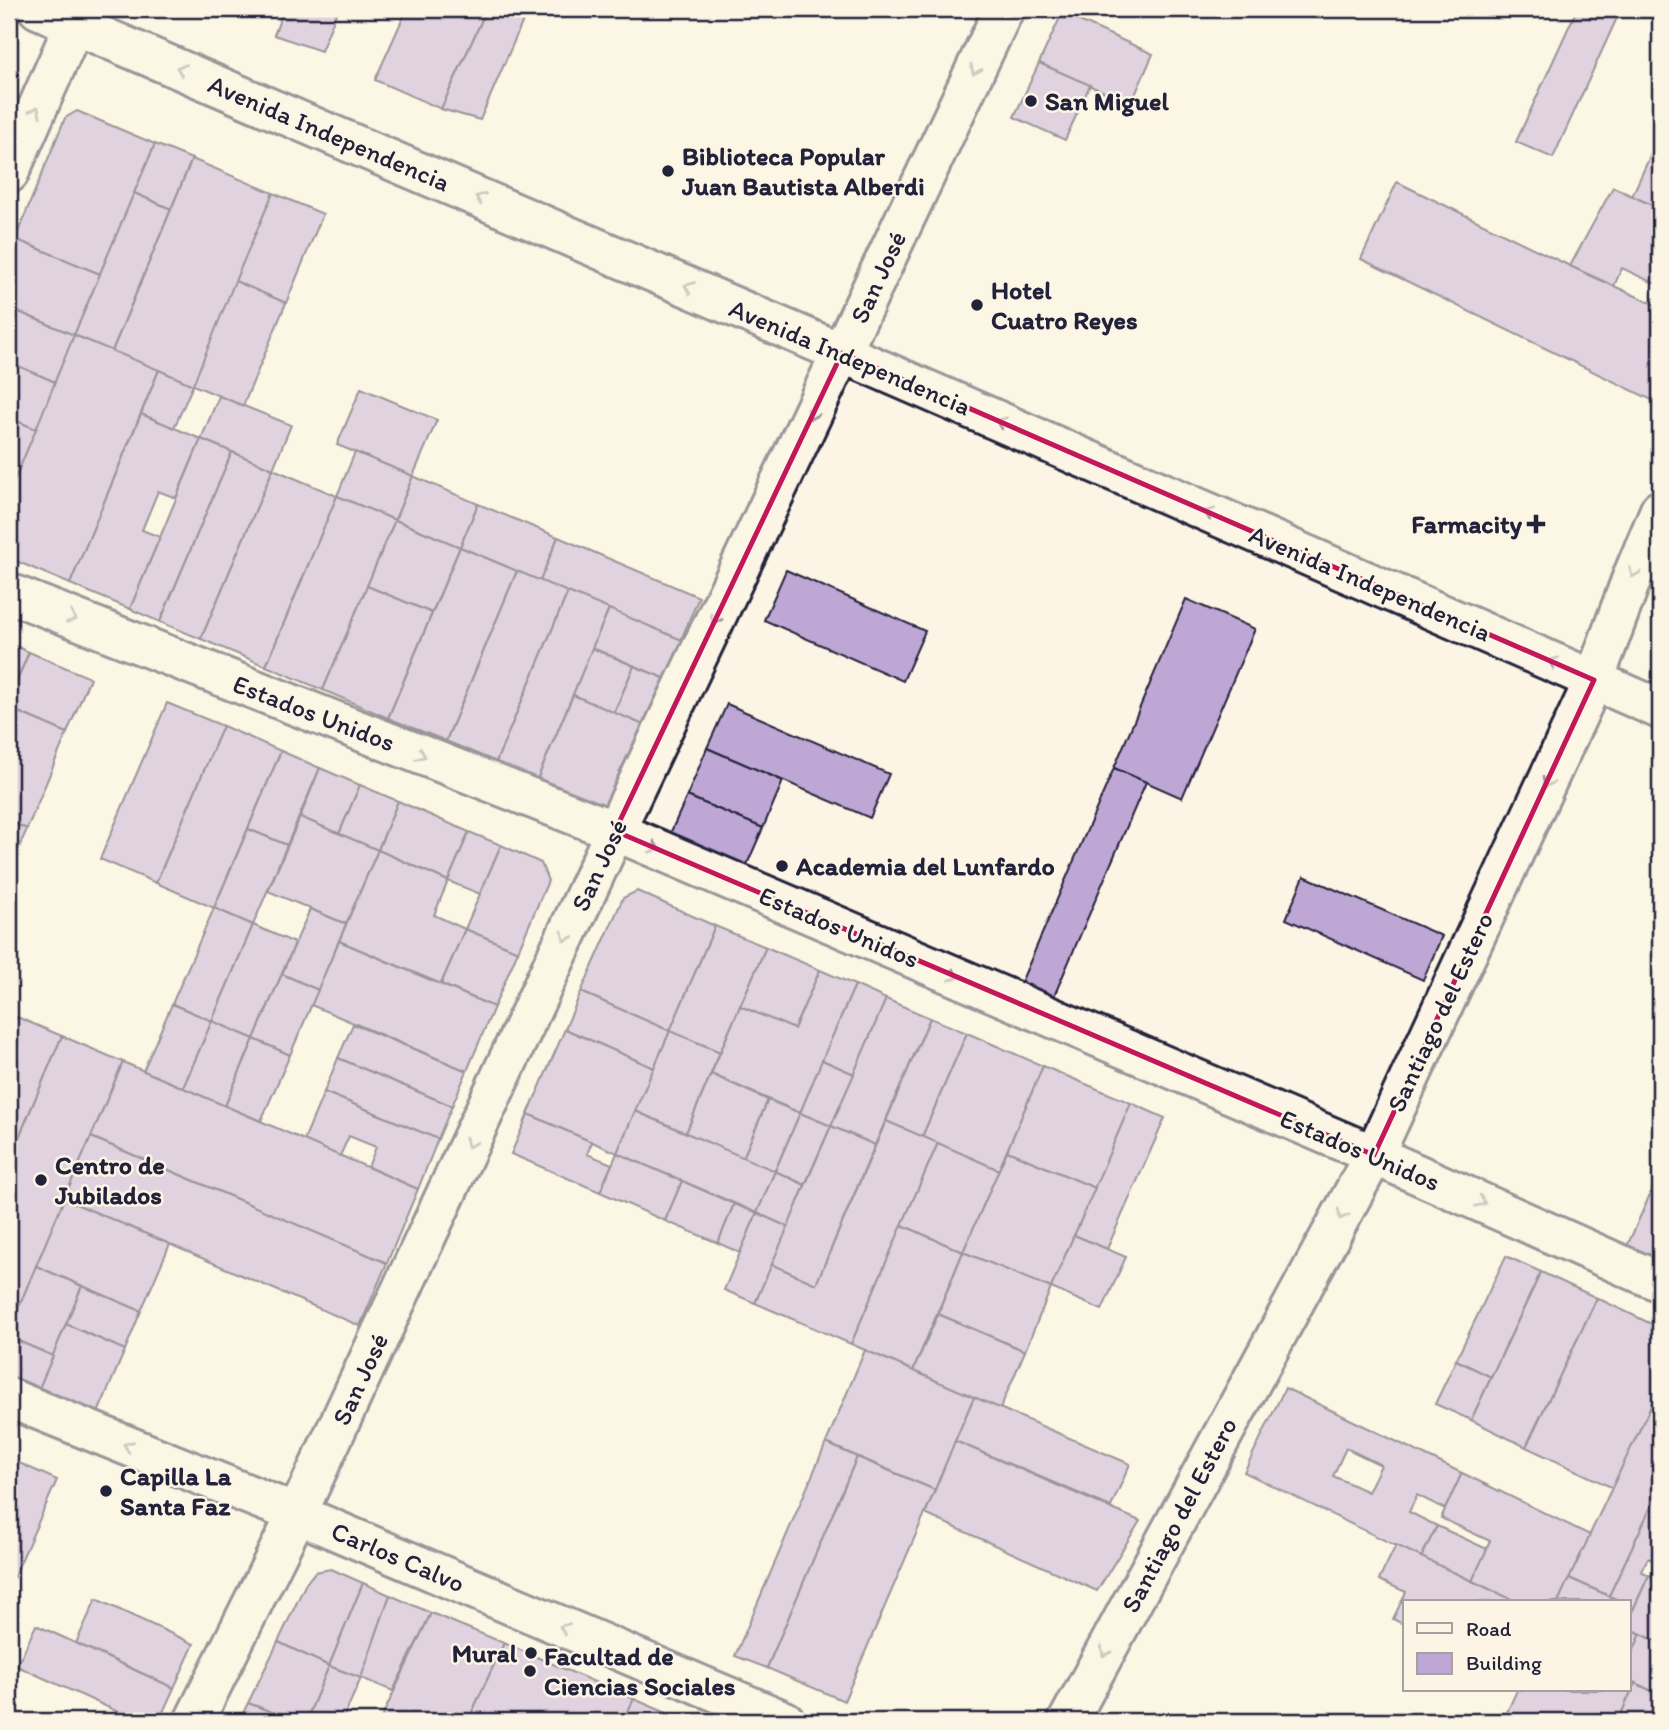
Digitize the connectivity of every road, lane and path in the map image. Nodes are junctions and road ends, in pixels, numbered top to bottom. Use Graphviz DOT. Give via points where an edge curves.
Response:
graph roads {
  1 [pos="38,9"];
  2 [pos="1004,9"];
  3 [pos="77,16"];
  4 [pos="9,173"];
  5 [pos="842,353"];
  6 [pos="1660,510"];
  7 [pos="9,593"];
  8 [pos="1594,680"];
  9 [pos="1660,709"];
  10 [pos="615,831"];
  11 [pos="1374,1155"];
  12 [pos="1660,1282"];
  13 [pos="9,1398"];
  14 [pos="297,1514"];
  15 [pos="194,1721"];
  16 [pos="785,1721"];
  17 [pos="1068,1721"];
  1 -- 3 [label="street, Avenida Independencia"];
  2 -- 5 [label="street, San José, one-way"];
  4 -- 3 [label="street, one-way"];
  5 -- 3 [label="street, Avenida Independencia, one-way"];
  8 -- 5 [label="street, Avenida Independencia, one-way"];
  5 -- 10 [label="street, San José, one-way"];
  6 -- 8 [label="street, Santiago del Estero, one-way"];
  7 -- 10 [label="street, Estados Unidos, one-way"];
  8 -- 9 [label="street, Avenida Independencia"];
  8 -- 11 [label="street, Santiago del Estero, one-way"];
  10 -- 11 [label="street, Estados Unidos, one-way"];
  10 -- 14 [label="street, San José, one-way"];
  11 -- 12 [label="street, Estados Unidos, one-way"];
  11 -- 17 [label="street, Santiago del Estero, one-way"];
  14 -- 13 [label="street, Carlos Calvo, one-way"];
  14 -- 15 [label="street, San José"];
  16 -- 14 [label="street, Carlos Calvo, one-way"];
}
